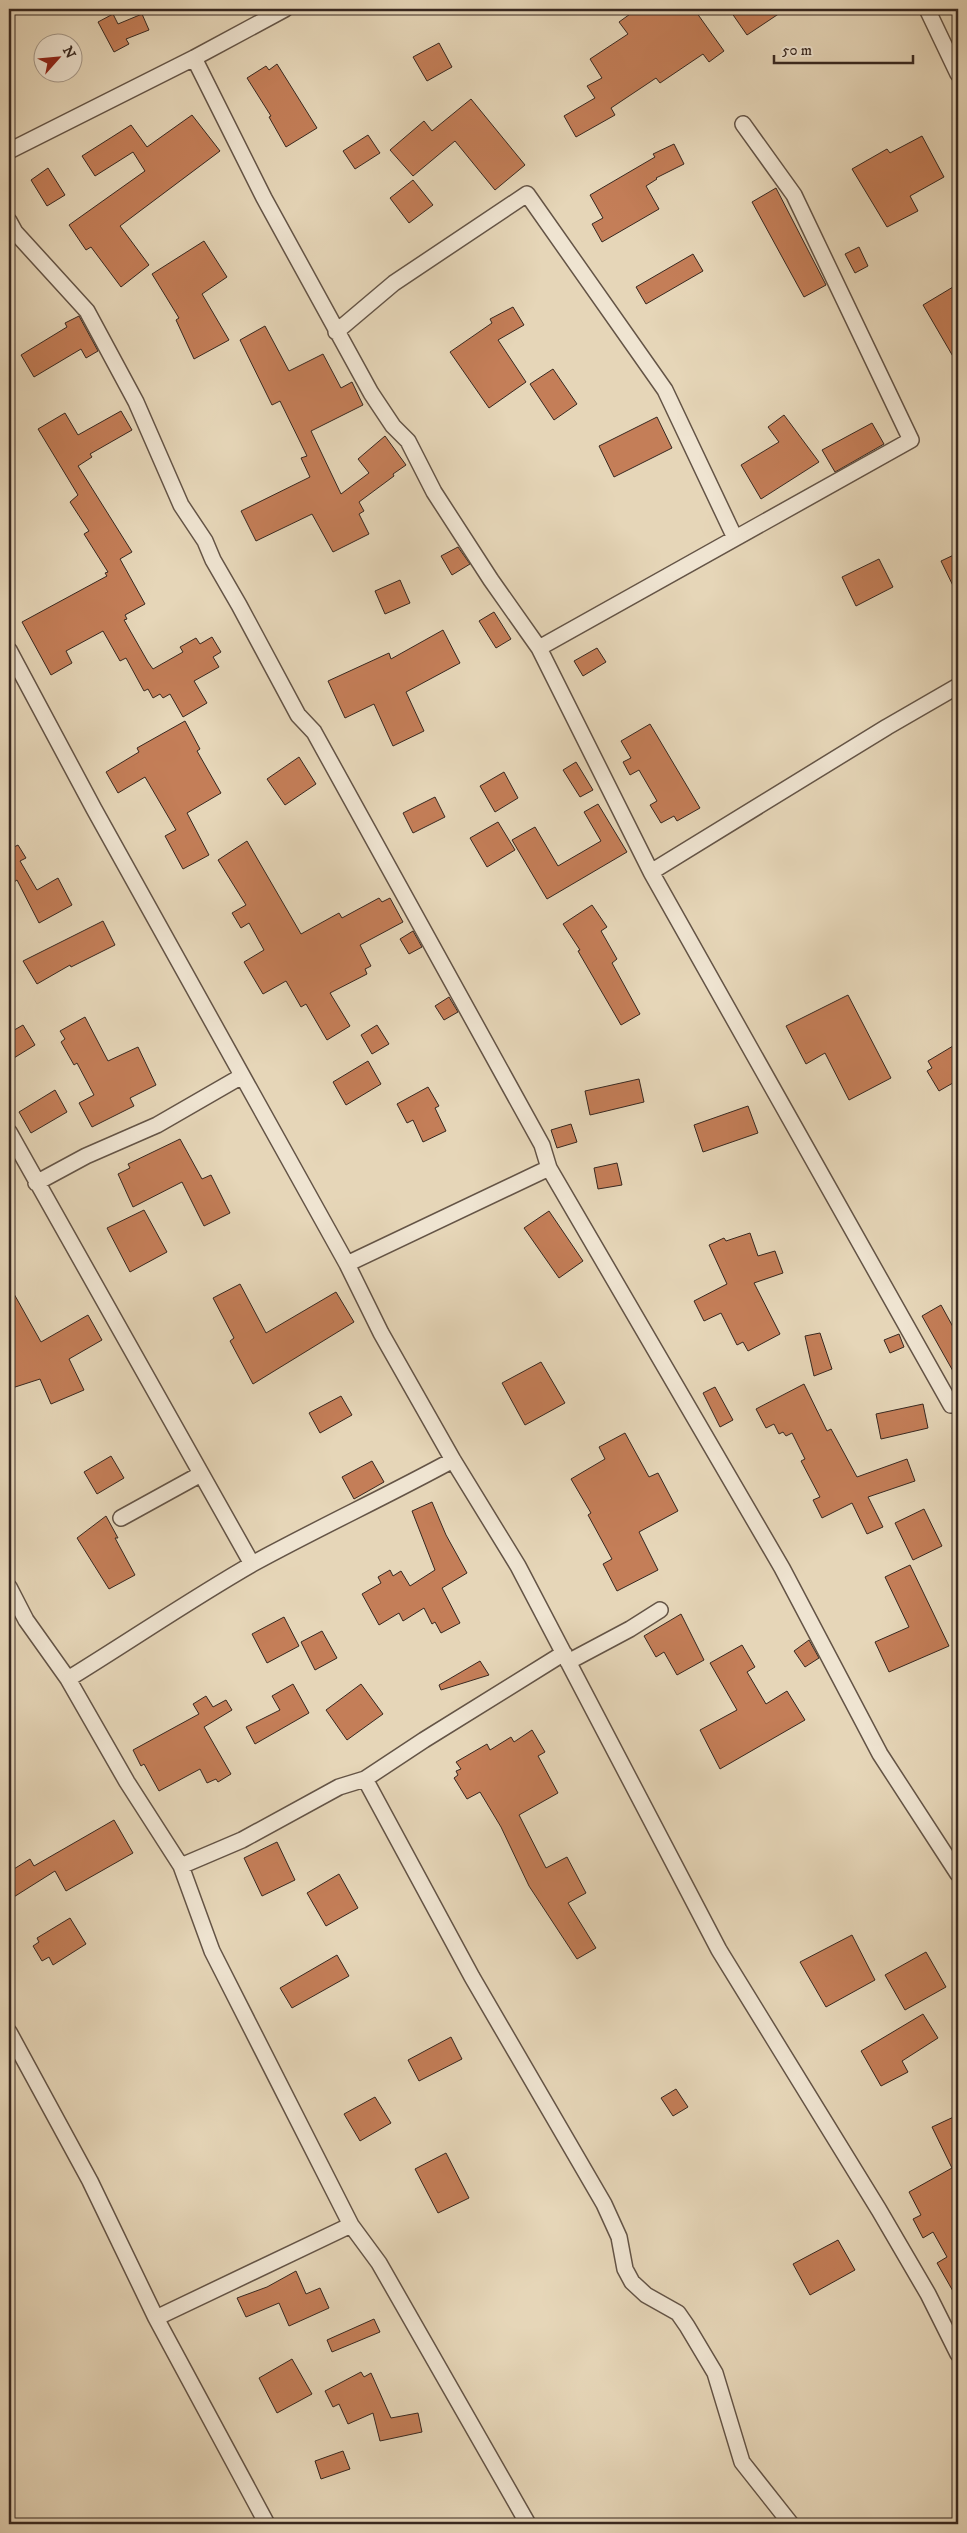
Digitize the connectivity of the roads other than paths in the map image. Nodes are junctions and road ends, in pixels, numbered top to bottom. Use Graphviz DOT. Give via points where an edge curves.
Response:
graph roads {
  1 [pos="285,9"];
  2 [pos="927,9"];
  3 [pos="264,14"];
  4 [pos="194,58"];
  5 [pos="958,74"];
  6 [pos="743,124"];
  7 [pos="9,151"];
  8 [pos="9,221"];
  9 [pos="336,332"];
  10 [pos="735,538"];
  11 [pos="539,648"];
  12 [pos="9,650"];
  13 [pos="958,686"];
  14 [pos="651,872"];
  15 [pos="242,1076"];
  16 [pos="9,1132"];
  17 [pos="549,1168"];
  18 [pos="36,1183"];
  19 [pos="346,1264"];
  20 [pos="956,1408"];
  21 [pos="453,1460"];
  22 [pos="201,1474"];
  23 [pos="122,1518"];
  24 [pos="252,1564"];
  25 [pos="9,1587"];
  26 [pos="660,1610"];
  27 [pos="566,1657"];
  28 [pos="68,1679"];
  29 [pos="365,1779"];
  30 [pos="181,1866"];
  31 [pos="958,1874"];
  32 [pos="9,2032"];
  33 [pos="351,2225"];
  34 [pos="156,2318"];
  35 [pos="958,2354"];
  36 [pos="267,2524"];
  37 [pos="528,2524"];
  38 [pos="791,2524"];
  1 -- 3 [label="street"];
  2 -- 5 [label="street"];
  3 -- 4 [label="street"];
  4 -- 7 [label="street"];
  4 -- 9 [label="street"];
  6 -- 10 [label="street" via="794,196 911,440"];
  8 -- 17 [label="street" via="15,232 87,311 136,402 181,505 206,541 213,560 298,716 314,732 431,941 542,1145"];
  9 -- 10 [label="street" via="394,283 527,194 665,390"];
  9 -- 11 [label="street" via="371,393 393,426 408,441 434,492"];
  10 -- 11 [label="street"];
  11 -- 14 [label="street"];
  12 -- 15 [label="street"];
  13 -- 14 [label="street"];
  14 -- 20 [label="street"];
  15 -- 18 [label="street" via="157,1125 86,1156"];
  15 -- 19 [label="street"];
  16 -- 18 [label="street"];
  17 -- 19 [label="street"];
  17 -- 31 [label="street" via="782,1568 880,1754"];
  18 -- 22 [label="street"];
  19 -- 21 [label="street"];
  21 -- 24 [label="street"];
  21 -- 27 [label="street" via="518,1566"];
  22 -- 23 [label="street"];
  22 -- 24 [label="street"];
  24 -- 28 [label="street"];
  25 -- 28 [label="street" via="26,1620"];
  26 -- 27 [label="street" via="630,1629"];
  27 -- 29 [label="street" via="432,1734"];
  27 -- 35 [label="street" via="719,1950 879,2210 928,2294"];
  28 -- 30 [label="street" via="127,1782"];
  29 -- 30 [label="street" via="339,1787 242,1840"];
  29 -- 38 [label="street" via="472,1977 604,2204 619,2237 632,2282 646,2295 678,2313 687,2326 715,2373 742,2462"];
  30 -- 33 [label="street" via="212,1951"];
  32 -- 34 [label="street" via="90,2180"];
  33 -- 34 [label="street"];
  33 -- 37 [label="street" via="379,2263"];
  34 -- 36 [label="street"];
}
